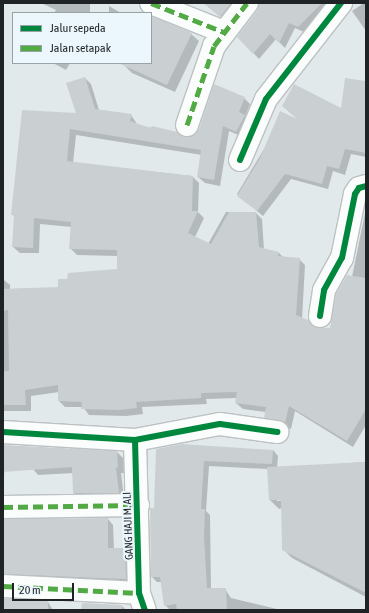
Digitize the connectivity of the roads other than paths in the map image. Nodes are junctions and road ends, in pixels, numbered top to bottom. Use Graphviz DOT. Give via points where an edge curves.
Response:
graph roads {
  1 [pos="151,3"];
  2 [pos="247,3"];
  3 [pos="341,3"];
  4 [pos="224,32"];
  5 [pos="187,125"];
  6 [pos="240,160"];
  7 [pos="366,186"];
  8 [pos="320,316"];
  9 [pos="3,432"];
  10 [pos="277,432"];
  11 [pos="135,440"];
  12 [pos="138,505"];
  13 [pos="3,507"];
  14 [pos="3,586"];
  15 [pos="142,601"];
  1 -- 4 [label="street"];
  2 -- 4 [label="street"];
  3 -- 6 [label="street" via="266,100"];
  4 -- 5 [label="street" via="214,46"];
  7 -- 8 [label="street" via="359,188 355,194 342,258 324,290"];
  9 -- 11 [label="street"];
  10 -- 11 [label="street" via="220,424"];
  11 -- 12 [label="street, GANG HAJI M. ALI"];
  12 -- 13 [label="street"];
  12 -- 15 [label="street, GANG HAJI M. ALI"];
  14 -- 15 [label="street"];
}
